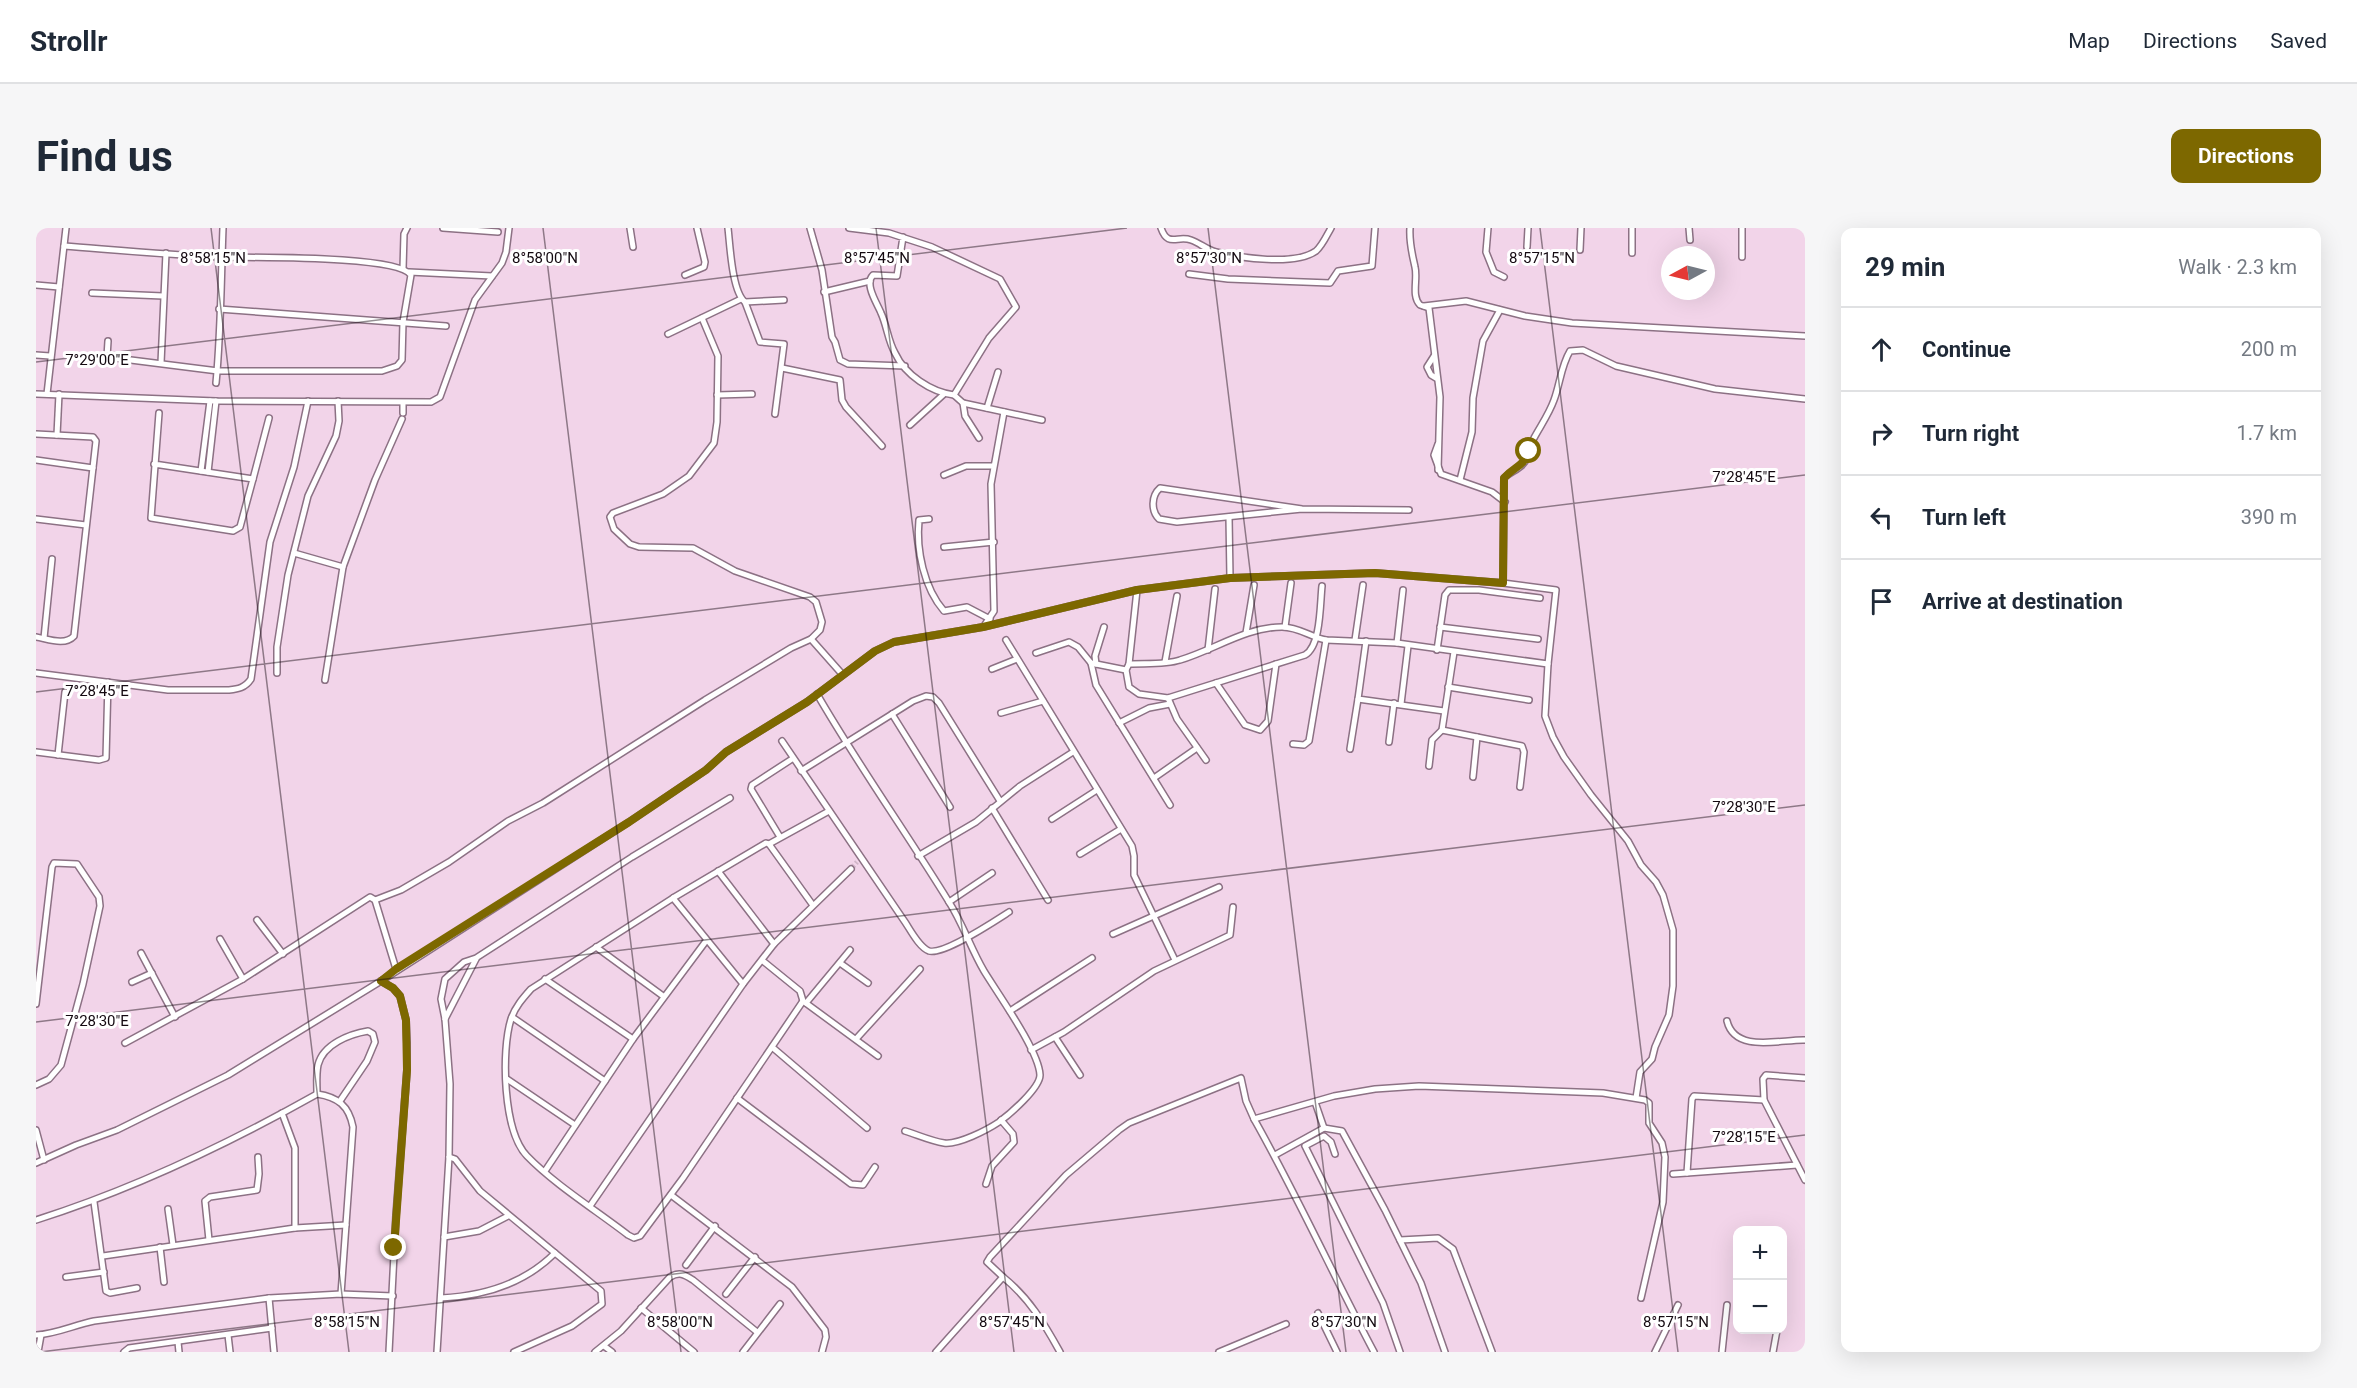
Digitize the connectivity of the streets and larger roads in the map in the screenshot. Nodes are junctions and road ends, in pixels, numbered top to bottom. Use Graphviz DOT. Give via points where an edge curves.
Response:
graph roads {
  1 [pos="66,228"];
  2 [pos="223,228"];
  3 [pos="398,228"];
  4 [pos="443,228"];
  5 [pos="510,228"];
  6 [pos="630,228"];
  7 [pos="697,228"];
  8 [pos="728,228"];
  9 [pos="810,228"];
  10 [pos="849,228"];
  11 [pos="1161,228"];
  12 [pos="1331,228"];
  13 [pos="1375,228"];
  14 [pos="1410,228"];
  15 [pos="1488,228"];
  16 [pos="1527,228"];
  17 [pos="1581,228"];
  18 [pos="1632,228"];
  19 [pos="1689,228"];
  20 [pos="1742,228"];
  21 [pos="406,229"];
  22 [pos="888,230"];
  23 [pos="498,232"];
  24 [pos="903,237"];
  25 [pos="1690,240"];
  26 [pos="64,246"];
  27 [pos="633,247"];
  28 [pos="1527,247"];
  29 [pos="1580,250"];
  30 [pos="166,253"];
  31 [pos="1632,253"];
  32 [pos="222,257"];
  33 [pos="1742,257"];
  34 [pos="406,271"];
  35 [pos="1189,274"];
  36 [pos="685,275"];
  37 [pos="492,276"];
  38 [pos="1504,277"];
  39 [pos="870,281"];
  40 [pos="36,285"];
  41 [pos="59,287"];
  42 [pos="92,292"];
  43 [pos="824,292"];
  44 [pos="163,296"];
  45 [pos="743,300"];
  46 [pos="784,300"];
  47 [pos="1424,306"];
  48 [pos="219,309"];
  49 [pos="1500,310"];
  50 [pos="702,318"];
  51 [pos="403,321"];
  52 [pos="446,326"];
  53 [pos="668,334"];
  54 [pos="1805,336"];
  55 [pos="108,341"];
  56 [pos="36,356"];
  57 [pos="50,356"];
  58 [pos="161,363"];
  59 [pos="905,366"];
  60 [pos="782,368"];
  61 [pos="218,371"];
  62 [pos="998,372"];
  63 [pos="216,383"];
  64 [pos="36,394"];
  65 [pos="47,394"];
  66 [pos="59,394"];
  67 [pos="752,394"];
  68 [pos="944,394"];
  69 [pos="717,395"];
  70 [pos="954,395"];
  71 [pos="1805,399"];
  72 [pos="213,401"];
  73 [pos="308,401"];
  74 [pos="338,401"];
  75 [pos="403,403"];
  76 [pos="963,403"];
  77 [pos="987,408"];
  78 [pos="1004,412"];
  79 [pos="159,413"];
  80 [pos="775,414"];
  81 [pos="269,418"];
  82 [pos="1042,420"];
  83 [pos="910,425"];
  84 [pos="36,434"];
  85 [pos="57,435"];
  86 [pos="979,438"];
  87 [pos="882,446"];
  88 [pos="36,460"];
  89 [pos="154,464"];
  90 [pos="993,466"];
  91 [pos="93,468"];
  92 [pos="204,471"];
  93 [pos="945,475"];
  94 [pos="253,479"];
  95 [pos="1460,480"];
  96 [pos="1505,502"];
  97 [pos="1302,509"];
  98 [pos="1409,510"];
  99 [pos="1229,517"];
  100 [pos="36,519"];
  101 [pos="929,519"];
  102 [pos="86,525"];
  103 [pos="994,542"];
  104 [pos="944,547"];
  105 [pos="294,553"];
  106 [pos="52,559"];
  107 [pos="343,567"];
  108 [pos="1230,578"];
  109 [pos="1291,582"];
  110 [pos="1503,583"];
  111 [pos="1254,585"];
  112 [pos="1363,585"];
  113 [pos="1322,586"];
  114 [pos="1215,589"];
  115 [pos="1137,590"];
  116 [pos="1403,590"];
  117 [pos="1177,596"];
  118 [pos="1540,598"];
  119 [pos="990,618"];
  120 [pos="983,627"];
  121 [pos="1104,627"];
  122 [pos="1285,627"];
  123 [pos="1440,627"];
  124 [pos="1246,633"];
  125 [pos="36,637"];
  126 [pos="44,638"];
  127 [pos="1317,638"];
  128 [pos="811,639"];
  129 [pos="1538,639"];
  130 [pos="1006,640"];
  131 [pos="1326,640"];
  132 [pos="1355,640"];
  133 [pos="1366,640"];
  134 [pos="1397,643"];
  135 [pos="1408,646"];
  136 [pos="1208,650"];
  137 [pos="1437,650"];
  138 [pos="1454,652"];
  139 [pos="1036,653"];
  140 [pos="1017,659"];
  141 [pos="1165,662"];
  142 [pos="1093,663"];
  143 [pos="1276,664"];
  144 [pos="1548,664"];
  145 [pos="1128,667"];
  146 [pos="992,669"];
  147 [pos="36,673"];
  148 [pos="277,673"];
  149 [pos="843,674"];
  150 [pos="325,680"];
  151 [pos="108,682"];
  152 [pos="1216,683"];
  153 [pos="1448,687"];
  154 [pos="65,692"];
  155 [pos="817,694"];
  156 [pos="1358,699"];
  157 [pos="1529,700"];
  158 [pos="1044,701"];
  159 [pos="1169,701"];
  160 [pos="1397,704"];
  161 [pos="1444,711"];
  162 [pos="1001,713"];
  163 [pos="892,714"];
  164 [pos="1119,723"];
  165 [pos="1442,730"];
  166 [pos="1478,737"];
  167 [pos="782,741"];
  168 [pos="1389,742"];
  169 [pos="846,743"];
  170 [pos="1293,744"];
  171 [pos="1197,748"];
  172 [pos="1350,748"];
  173 [pos="36,752"];
  174 [pos="1073,752"];
  175 [pos="58,755"];
  176 [pos="792,759"];
  177 [pos="1206,760"];
  178 [pos="1429,766"];
  179 [pos="801,771"];
  180 [pos="1473,777"];
  181 [pos="1154,778"];
  182 [pos="1520,787"];
  183 [pos="1097,790"];
  184 [pos="730,798"];
  185 [pos="1000,801"];
  186 [pos="1170,805"];
  187 [pos="950,807"];
  188 [pos="992,808"];
  189 [pos="828,810"];
  190 [pos="1052,819"];
  191 [pos="1121,829"];
  192 [pos="780,837"];
  193 [pos="769,844"];
  194 [pos="1080,854"];
  195 [pos="918,856"];
  196 [pos="851,869"];
  197 [pos="718,871"];
  198 [pos="992,873"];
  199 [pos="1219,887"];
  200 [pos="673,898"];
  201 [pos="375,900"];
  202 [pos="1048,900"];
  203 [pos="949,902"];
  204 [pos="812,904"];
  205 [pos="1233,907"];
  206 [pos="1009,912"];
  207 [pos="1155,915"];
  208 [pos="257,920"];
  209 [pos="1113,934"];
  210 [pos="969,937"];
  211 [pos="220,939"];
  212 [pos="706,941"];
  213 [pos="774,944"];
  214 [pos="596,947"];
  215 [pos="850,950"];
  216 [pos="141,953"];
  217 [pos="283,954"];
  218 [pos="476,958"];
  219 [pos="1092,958"];
  220 [pos="39,959"];
  221 [pos="1175,960"];
  222 [pos="763,961"];
  223 [pos="840,963"];
  224 [pos="396,969"];
  225 [pos="920,969"];
  226 [pos="152,973"];
  227 [pos="243,979"];
  228 [pos="545,979"];
  229 [pos="381,981"];
  230 [pos="132,982"];
  231 [pos="868,983"];
  232 [pos="743,984"];
  233 [pos="663,996"];
  234 [pos="805,1002"];
  235 [pos="36,1004"];
  236 [pos="1010,1011"];
  237 [pos="175,1017"];
  238 [pos="512,1017"];
  239 [pos="445,1019"];
  240 [pos="1728,1021"];
  241 [pos="1055,1037"];
  242 [pos="633,1039"];
  243 [pos="856,1040"];
  244 [pos="1805,1040"];
  245 [pos="125,1043"];
  246 [pos="772,1047"];
  247 [pos="1031,1050"];
  248 [pos="878,1056"];
  249 [pos="1080,1075"];
  250 [pos="507,1078"];
  251 [pos="1805,1078"];
  252 [pos="604,1081"];
  253 [pos="36,1084"];
  254 [pos="317,1094"];
  255 [pos="737,1098"];
  256 [pos="1636,1098"];
  257 [pos="1764,1100"];
  258 [pos="340,1101"];
  259 [pos="1315,1102"];
  260 [pos="282,1113"];
  261 [pos="1254,1119"];
  262 [pos="1001,1120"];
  263 [pos="575,1125"];
  264 [pos="867,1128"];
  265 [pos="1324,1128"];
  266 [pos="36,1131"];
  267 [pos="905,1131"];
  268 [pos="37,1139"];
  269 [pos="1335,1154"];
  270 [pos="1275,1155"];
  271 [pos="258,1157"];
  272 [pos="449,1157"];
  273 [pos="44,1160"];
  274 [pos="36,1162"];
  275 [pos="1797,1165"];
  276 [pos="875,1167"];
  277 [pos="545,1171"];
  278 [pos="1673,1173"];
  279 [pos="1687,1173"];
  280 [pos="1805,1180"];
  281 [pos="986,1184"];
  282 [pos="671,1195"];
  283 [pos="94,1202"];
  284 [pos="590,1206"];
  285 [pos="168,1209"];
  286 [pos="508,1216"];
  287 [pos="36,1220"];
  288 [pos="346,1225"];
  289 [pos="715,1226"];
  290 [pos="295,1228"];
  291 [pos="444,1237"];
  292 [pos="209,1239"];
  293 [pos="1400,1240"];
  294 [pos="173,1245"];
  295 [pos="160,1247"];
  296 [pos="555,1253"];
  297 [pos="103,1256"];
  298 [pos="755,1257"];
  299 [pos="686,1265"];
  300 [pos="104,1272"];
  301 [pos="66,1276"];
  302 [pos="1003,1277"];
  303 [pos="164,1282"];
  304 [pos="137,1288"];
  305 [pos="341,1294"];
  306 [pos="726,1294"];
  307 [pos="393,1296"];
  308 [pos="269,1298"];
  309 [pos="441,1298"];
  310 [pos="1641,1298"];
  311 [pos="780,1304"];
  312 [pos="1678,1305"];
  313 [pos="1727,1305"];
  314 [pos="641,1308"];
  315 [pos="1318,1312"];
  316 [pos="1286,1324"];
  317 [pos="272,1328"];
  318 [pos="757,1332"];
  319 [pos="1776,1334"];
  320 [pos="38,1335"];
  321 [pos="228,1335"];
  322 [pos="178,1342"];
  323 [pos="604,1346"];
  324 [pos="824,1351"];
  325 [pos="38,1352"];
  326 [pos="124,1352"];
  327 [pos="179,1352"];
  328 [pos="230,1352"];
  329 [pos="274,1352"];
  330 [pos="389,1352"];
  331 [pos="437,1352"];
  332 [pos="514,1352"];
  333 [pos="595,1352"];
  334 [pos="612,1352"];
  335 [pos="694,1352"];
  336 [pos="743,1352"];
  337 [pos="936,1352"];
  338 [pos="1060,1352"];
  339 [pos="1220,1352"];
  340 [pos="1337,1352"];
  341 [pos="1374,1352"];
  342 [pos="1400,1352"];
  343 [pos="1445,1352"];
  344 [pos="1492,1352"];
  345 [pos="1655,1352"];
  346 [pos="1722,1352"];
  347 [pos="1773,1352"];
  1 -- 26 [label="street"];
  2 -- 32 [label="street"];
  3 -- 21 [label="street"];
  4 -- 23 [label="street"];
  5 -- 37 [label="street" via="502,263"];
  6 -- 27 [label="street"];
  7 -- 36 [label="street" via="704,267"];
  8 -- 45 [label="street" via="735,278"];
  9 -- 43 [label="street"];
  10 -- 22 [label="street"];
  11 -- 12 [label="street" via="1168,239 1191,240 1215,252 1281,261 1306,257 1318,250"];
  13 -- 35 [label="street" via="1372,266 1338,271 1330,283"];
  14 -- 47 [label="street" via="1415,296"];
  15 -- 38 [label="street" via="1486,252 1494,272"];
  16 -- 28 [label="street"];
  17 -- 29 [label="street"];
  18 -- 31 [label="street"];
  19 -- 25 [label="street"];
  20 -- 33 [label="street"];
  21 -- 34 [label="street"];
  22 -- 24 [label="street"];
  24 -- 39 [label="street" via="897,276 873,275"];
  24 -- 70 [label="street" via="1000,279 1016,307 989,338"];
  26 -- 30 [label="street"];
  26 -- 41 [label="street"];
  30 -- 32 [label="street"];
  30 -- 44 [label="street"];
  32 -- 34 [label="street" via="338,259"];
  32 -- 48 [label="street"];
  34 -- 37 [label="street"];
  34 -- 51 [label="street" via="411,275"];
  37 -- 75 [label="street" via="475,300 440,397 431,402"];
  39 -- 43 [label="street"];
  39 -- 59 [label="street" via="895,355"];
  40 -- 41 [label="street"];
  41 -- 57 [label="street"];
  42 -- 44 [label="street"];
  43 -- 59 [label="street" via="840,360 848,364"];
  44 -- 58 [label="street"];
  45 -- 46 [label="street"];
  45 -- 50 [label="street"];
  45 -- 60 [label="street" via="760,342 784,344"];
  47 -- 49 [label="street" via="1466,301"];
  47 -- 95 [label="street" via="1429,308 1434,355 1427,367 1436,378 1440,398 1438,470"];
  48 -- 51 [label="street"];
  48 -- 61 [label="street"];
  49 -- 54 [label="street" via="1572,323"];
  49 -- 95 [label="street" via="1483,341 1473,398 1472,432"];
  50 -- 53 [label="street"];
  50 -- 69 [label="street" via="717,356"];
  51 -- 52 [label="street"];
  51 -- 61 [label="street" via="402,360 386,370"];
  55 -- 58 [label="street" via="107,357"];
  56 -- 57 [label="street"];
  57 -- 65 [label="street"];
  58 -- 61 [label="street"];
  59 -- 68 [label="street" via="925,385"];
  60 -- 80 [label="street"];
  60 -- 87 [label="street" via="840,380 846,407"];
  61 -- 63 [label="street"];
  62 -- 77 [label="street"];
  64 -- 65 [label="street"];
  65 -- 66 [label="street"];
  66 -- 72 [label="street"];
  66 -- 85 [label="street"];
  67 -- 69 [label="street"];
  68 -- 70 [label="street"];
  68 -- 83 [label="street"];
  69 -- 128 [label="street" via="714,443 697,468 663,494 613,513 611,522 621,537 639,547 693,548 735,571 810,597 816,602 822,622"];
  70 -- 76 [label="street"];
  71 -- 96 [label="street" via="1715,389 1616,366 1583,351 1570,351 1554,401 1523,465 1504,478"];
  72 -- 73 [label="street"];
  72 -- 92 [label="street"];
  73 -- 74 [label="street"];
  73 -- 151 [label="street" via="294,467 270,542 247,684 229,690 168,690"];
  74 -- 75 [label="street"];
  74 -- 105 [label="street" via="336,436 308,496"];
  75 -- 107 [label="street" via="402,416"];
  76 -- 77 [label="street"];
  76 -- 86 [label="street" via="965,416"];
  77 -- 78 [label="street"];
  78 -- 82 [label="street"];
  78 -- 90 [label="street"];
  79 -- 89 [label="street"];
  81 -- 94 [label="street"];
  84 -- 85 [label="street"];
  85 -- 91 [label="street" via="93,437"];
  88 -- 91 [label="street"];
  89 -- 92 [label="street"];
  89 -- 94 [label="street" via="150,515 153,520 236,530"];
  90 -- 93 [label="street" via="966,466"];
  90 -- 103 [label="street"];
  91 -- 102 [label="street"];
  92 -- 94 [label="street"];
  95 -- 96 [label="street" via="1492,492"];
  96 -- 110 [label="street"];
  97 -- 98 [label="street"];
  97 -- 99 [label="street"];
  97 -- 99 [label="street" via="1174,489 1160,488 1155,494 1153,510 1163,521"];
  99 -- 108 [label="street"];
  100 -- 102 [label="street"];
  101 -- 119 [label="street" via="919,520 919,534 933,599 944,611 967,607"];
  102 -- 126 [label="street" via="74,636 64,642"];
  103 -- 104 [label="street"];
  103 -- 119 [label="street" via="994,605"];
  105 -- 107 [label="street"];
  105 -- 148 [label="street" via="280,621"];
  106 -- 126 [label="street"];
  107 -- 150 [label="street"];
  108 -- 110 [label="street" via="1375,573"];
  108 -- 115 [label="street"];
  109 -- 122 [label="street"];
  110 -- 144 [label="street" via="1556,590"];
  111 -- 124 [label="street"];
  112 -- 132 [label="street"];
  113 -- 127 [label="street"];
  114 -- 136 [label="street"];
  115 -- 120 [label="street"];
  115 -- 145 [label="street"];
  116 -- 134 [label="street"];
  117 -- 141 [label="street"];
  118 -- 123 [label="street" via="1453,588 1445,595"];
  119 -- 120 [label="street"];
  120 -- 149 [label="street" via="894,642"];
  121 -- 142 [label="street"];
  122 -- 124 [label="street"];
  122 -- 127 [label="street" via="1304,630"];
  123 -- 129 [label="street"];
  123 -- 137 [label="street"];
  124 -- 136 [label="street"];
  125 -- 126 [label="street"];
  127 -- 131 [label="street"];
  127 -- 143 [label="street" via="1311,652"];
  128 -- 149 [label="street"];
  128 -- 201 [label="street" via="508,821 449,862"];
  130 -- 140 [label="street"];
  131 -- 132 [label="street"];
  131 -- 170 [label="street" via="1309,741 1305,745"];
  132 -- 133 [label="street"];
  133 -- 134 [label="street"];
  133 -- 156 [label="street"];
  134 -- 135 [label="street"];
  135 -- 137 [label="street"];
  135 -- 160 [label="street"];
  136 -- 141 [label="street"];
  137 -- 138 [label="street"];
  138 -- 144 [label="street"];
  138 -- 153 [label="street"];
  139 -- 142 [label="street" via="1069,642"];
  140 -- 146 [label="street"];
  140 -- 158 [label="street"];
  141 -- 145 [label="street"];
  142 -- 145 [label="street"];
  142 -- 164 [label="street" via="1096,685"];
  143 -- 152 [label="street"];
  143 -- 152 [label="street" via="1268,721 1260,730 1245,725"];
  144 -- 256 [label="street" via="1544,710 1553,737 1656,882 1673,930 1673,986 1668,1022 1652,1059 1640,1072"];
  145 -- 159 [label="street" via="1133,692"];
  147 -- 151 [label="street"];
  149 -- 155 [label="street"];
  151 -- 175 [label="street" via="106,758"];
  152 -- 159 [label="street"];
  153 -- 157 [label="street"];
  153 -- 161 [label="street"];
  154 -- 175 [label="street"];
  155 -- 169 [label="street"];
  155 -- 224 [label="street" via="726,752 629,822"];
  156 -- 160 [label="street"];
  156 -- 172 [label="street"];
  158 -- 162 [label="street"];
  158 -- 174 [label="street"];
  159 -- 164 [label="street"];
  159 -- 171 [label="street"];
  160 -- 161 [label="street"];
  160 -- 168 [label="street"];
  161 -- 165 [label="street"];
  163 -- 169 [label="street"];
  163 -- 185 [label="street" via="913,701 933,697"];
  163 -- 187 [label="street"];
  164 -- 181 [label="street"];
  165 -- 166 [label="street"];
  165 -- 178 [label="street" via="1432,740"];
  166 -- 180 [label="street"];
  166 -- 182 [label="street" via="1524,748"];
  167 -- 176 [label="street"];
  169 -- 179 [label="street"];
  169 -- 195 [label="street"];
  171 -- 177 [label="street"];
  171 -- 181 [label="street"];
  173 -- 175 [label="street"];
  174 -- 183 [label="street"];
  174 -- 185 [label="street"];
  176 -- 179 [label="street"];
  176 -- 192 [label="street" via="751,789"];
  179 -- 189 [label="street"];
  181 -- 186 [label="street"];
  183 -- 190 [label="street"];
  183 -- 191 [label="street"];
  184 -- 218 [label="street"];
  185 -- 188 [label="street"];
  188 -- 195 [label="street" via="976,822"];
  188 -- 202 [label="street"];
  189 -- 192 [label="street"];
  189 -- 210 [label="street" via="859,861 926,949 935,951"];
  191 -- 194 [label="street"];
  191 -- 207 [label="street" via="1132,846 1134,875"];
  192 -- 193 [label="street"];
  193 -- 197 [label="street"];
  193 -- 204 [label="street"];
  195 -- 203 [label="street"];
  196 -- 204 [label="street"];
  197 -- 200 [label="street"];
  197 -- 213 [label="street"];
  198 -- 203 [label="street"];
  199 -- 207 [label="street"];
  200 -- 212 [label="street"];
  200 -- 214 [label="street"];
  201 -- 217 [label="street" via="366,899"];
  201 -- 224 [label="street"];
  203 -- 210 [label="street"];
  204 -- 213 [label="street"];
  205 -- 221 [label="street" via="1230,935"];
  206 -- 210 [label="street"];
  207 -- 209 [label="street"];
  207 -- 221 [label="street"];
  208 -- 217 [label="street"];
  210 -- 236 [label="street" via="983,969"];
  211 -- 227 [label="street"];
  212 -- 232 [label="street"];
  212 -- 233 [label="street"];
  213 -- 222 [label="street"];
  214 -- 228 [label="street"];
  214 -- 233 [label="street"];
  215 -- 223 [label="street"];
  216 -- 226 [label="street"];
  217 -- 227 [label="street"];
  218 -- 239 [label="street"];
  218 -- 239 [label="street" via="464,962 444,980 441,999"];
  219 -- 236 [label="street"];
  220 -- 235 [label="street"];
  220 -- 253 [label="street" via="52,867 54,863 77,864 99,897 100,906 61,1065 49,1079"];
  221 -- 241 [label="street"];
  222 -- 232 [label="street"];
  222 -- 234 [label="street" via="800,991"];
  223 -- 231 [label="street"];
  223 -- 234 [label="street"];
  224 -- 229 [label="street"];
  225 -- 243 [label="street"];
  226 -- 230 [label="street"];
  226 -- 237 [label="street"];
  227 -- 237 [label="street"];
  228 -- 238 [label="street" via="517,1005"];
  228 -- 242 [label="street"];
  229 -- 273 [label="street" via="228,1075 117,1130"];
  229 -- 307 [label="street" via="400,996 407,1042"];
  232 -- 284 [label="street"];
  233 -- 242 [label="street"];
  234 -- 243 [label="street"];
  234 -- 246 [label="street"];
  236 -- 247 [label="street"];
  237 -- 245 [label="street"];
  238 -- 250 [label="street" via="507,1034"];
  238 -- 252 [label="street"];
  239 -- 272 [label="street" via="450,1084"];
  240 -- 244 [label="street" via="1736,1036 1748,1041"];
  241 -- 247 [label="street"];
  241 -- 249 [label="street"];
  242 -- 252 [label="street"];
  243 -- 248 [label="street"];
  246 -- 255 [label="street"];
  246 -- 264 [label="street"];
  247 -- 262 [label="street" via="1039,1081"];
  250 -- 263 [label="street"];
  250 -- 277 [label="street" via="516,1140"];
  251 -- 257 [label="street" via="1764,1076"];
  252 -- 263 [label="street"];
  254 -- 258 [label="street"];
  254 -- 258 [label="street" via="321,1056 338,1042 368,1031 375,1042"];
  254 -- 260 [label="street"];
  255 -- 276 [label="street" via="852,1184 863,1185"];
  255 -- 282 [label="street"];
  256 -- 259 [label="street" via="1429,1085 1376,1089"];
  256 -- 310 [label="street" via="1649,1103 1649,1123 1662,1143 1665,1157 1663,1202"];
  257 -- 275 [label="street"];
  257 -- 279 [label="street" via="1694,1096"];
  258 -- 288 [label="street" via="353,1127"];
  259 -- 261 [label="street"];
  259 -- 265 [label="street"];
  260 -- 283 [label="street"];
  260 -- 290 [label="street" via="295,1148"];
  261 -- 270 [label="street"];
  261 -- 302 [label="street" via="1241,1078 1129,1123 1066,1175 990,1257 987,1262"];
  262 -- 267 [label="street" via="987,1130 949,1143"];
  262 -- 281 [label="street" via="1013,1134 1014,1142 992,1166"];
  263 -- 277 [label="street"];
  265 -- 270 [label="street"];
  265 -- 293 [label="street" via="1342,1131"];
  266 -- 268 [label="street"];
  268 -- 273 [label="street"];
  269 -- 342 [label="street" via="1324,1136 1305,1146 1383,1303"];
  270 -- 341 [label="street"];
  271 -- 292 [label="street" via="257,1190 205,1201"];
  272 -- 286 [label="street"];
  272 -- 291 [label="street"];
  273 -- 274 [label="street"];
  275 -- 279 [label="street"];
  275 -- 280 [label="street"];
  277 -- 284 [label="street"];
  278 -- 279 [label="street"];
  282 -- 284 [label="street" via="640,1236 634,1238"];
  282 -- 289 [label="street"];
  283 -- 287 [label="street"];
  283 -- 297 [label="street"];
  285 -- 294 [label="street"];
  286 -- 291 [label="street" via="479,1231"];
  286 -- 296 [label="street"];
  288 -- 290 [label="street"];
  288 -- 305 [label="street"];
  289 -- 298 [label="street"];
  289 -- 299 [label="street"];
  290 -- 292 [label="street"];
  291 -- 309 [label="street"];
  292 -- 294 [label="street"];
  293 -- 343 [label="street" via="1421,1283"];
  293 -- 344 [label="street" via="1438,1238 1453,1248"];
  294 -- 295 [label="street"];
  295 -- 297 [label="street"];
  295 -- 303 [label="street"];
  296 -- 309 [label="street" via="536,1271 502,1287 468,1297"];
  296 -- 332 [label="street" via="601,1291 602,1304 572,1326"];
  297 -- 300 [label="street"];
  298 -- 306 [label="street"];
  298 -- 324 [label="street" via="792,1287 825,1330"];
  300 -- 301 [label="street"];
  300 -- 304 [label="street" via="108,1293"];
  302 -- 337 [label="street"];
  302 -- 338 [label="street" via="1038,1312"];
  305 -- 307 [label="street"];
  305 -- 308 [label="street"];
  307 -- 330 [label="street"];
  308 -- 317 [label="street"];
  308 -- 320 [label="street" via="75,1325"];
  309 -- 331 [label="street"];
  311 -- 318 [label="street"];
  312 -- 345 [label="street"];
  313 -- 346 [label="street"];
  314 -- 318 [label="street" via="670,1277 684,1274"];
  314 -- 323 [label="street"];
  314 -- 335 [label="street"];
  315 -- 340 [label="street"];
  316 -- 339 [label="street"];
  317 -- 321 [label="street"];
  317 -- 329 [label="street"];
  318 -- 336 [label="street"];
  319 -- 347 [label="street"];
  320 -- 325 [label="street"];
  321 -- 322 [label="street"];
  321 -- 328 [label="street"];
  322 -- 326 [label="street" via="129,1348"];
  322 -- 327 [label="street"];
  323 -- 333 [label="street"];
  323 -- 334 [label="street"];
}
